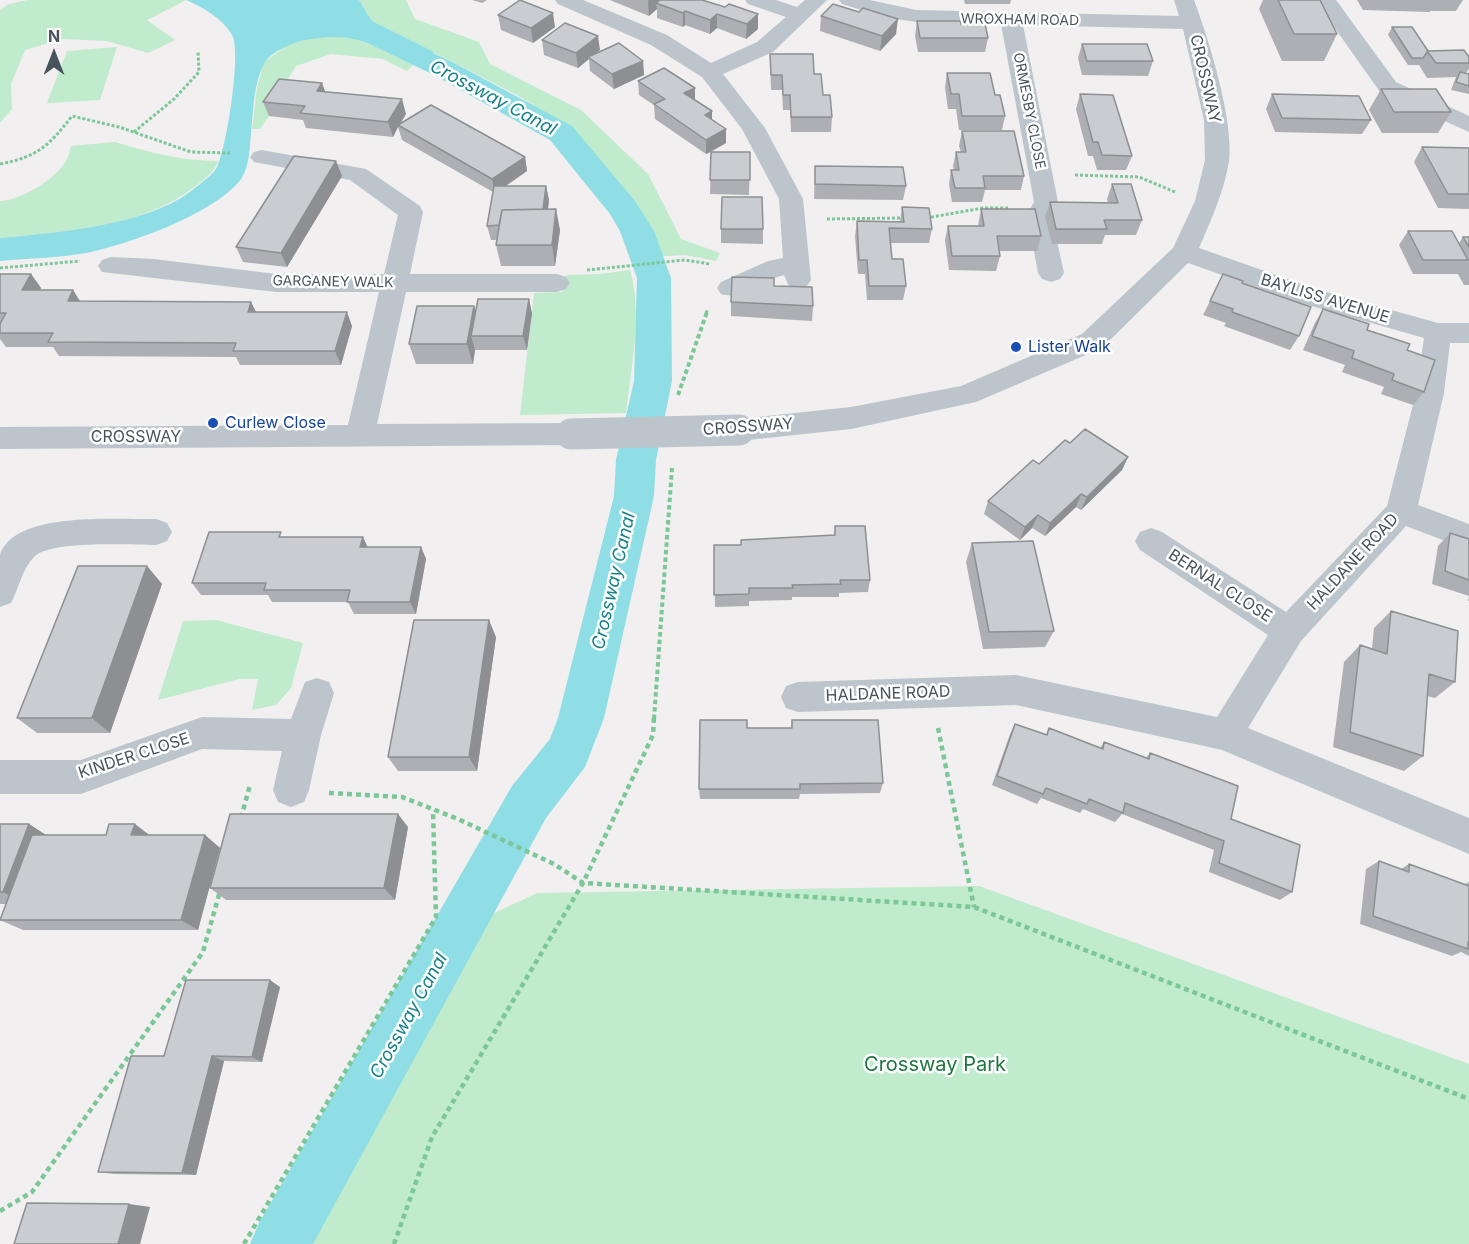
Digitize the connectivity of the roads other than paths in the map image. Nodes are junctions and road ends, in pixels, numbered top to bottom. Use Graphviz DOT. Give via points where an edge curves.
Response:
graph roads {
  1 [pos="755,0"];
  2 [pos="817,0"];
  3 [pos="849,0"];
  4 [pos="1325,0"];
  5 [pos="572,1"];
  6 [pos="1188,12"];
  7 [pos="800,15"];
  8 [pos="1011,20"];
  9 [pos="710,72"];
  10 [pos="1469,125"];
  11 [pos="262,157"];
  12 [pos="793,217"];
  13 [pos="819,219"];
  14 [pos="1184,252"];
  15 [pos="98,263"];
  16 [pos="1051,273"];
  17 [pos="395,283"];
  18 [pos="557,283"];
  19 [pos="730,288"];
  20 [pos="1453,333"];
  21 [pos="360,435"];
  22 [pos="0,438"];
  23 [pos="1401,511"];
  24 [pos="156,532"];
  25 [pos="1469,537"];
  26 [pos="1151,541"];
  27 [pos="0,593"];
  28 [pos="1289,631"];
  29 [pos="317,693"];
  30 [pos="798,697"];
  31 [pos="303,735"];
  32 [pos="1225,735"];
  33 [pos="0,777"];
  34 [pos="291,790"];
  35 [pos="1459,832"];
  1 -- 7 [label="street"];
  2 -- 7 [label="street"];
  3 -- 8 [label="street, WROXHAM ROAD" via="916,16"];
  4 -- 10 [label="street" via="1388,87"];
  5 -- 9 [label="street" via="659,40"];
  6 -- 8 [label="street, WROXHAM ROAD"];
  6 -- 14 [label="street, CROSSWAY" via="1216,120 1217,160 1207,201"];
  7 -- 9 [label="street" via="765,47"];
  8 -- 16 [label="street, ORMESBY CLOSE" via="1046,202 1039,214"];
  9 -- 12 [label="street" via="753,128 791,199"];
  11 -- 17 [label="street" via="357,174 411,212"];
  12 -- 13 [label="street"];
  12 -- 19 [label="street" via="798,273 777,267"];
  14 -- 20 [label="street, BAYLISS AVENUE" via="1310,297"];
  14 -- 21 [label="street, CROSSWAY, bridge" via="1092,341 966,395 850,418 739,430"];
  15 -- 17 [label="street, GARGANEY WALK" via="276,283"];
  17 -- 18 [label="street, GARGANEY WALK"];
  17 -- 21 [label="street"];
  20 -- 23 [label="street, HALDANE ROAD" via="1430,393"];
  21 -- 22 [label="street, CROSSWAY"];
  23 -- 25 [label="street"];
  23 -- 28 [label="street, HALDANE ROAD"];
  24 -- 27 [label="street" via="45,536 26,544 15,558"];
  26 -- 28 [label="street, BERNAL CLOSE"];
  28 -- 32 [label="street, HALDANE ROAD"];
  29 -- 31 [label="street"];
  30 -- 32 [label="street, HALDANE ROAD" via="1017,690"];
  31 -- 33 [label="street, KINDER CLOSE" via="202,733 81,777"];
  31 -- 34 [label="street"];
  32 -- 35 [label="street, HALDANE ROAD"];
}
